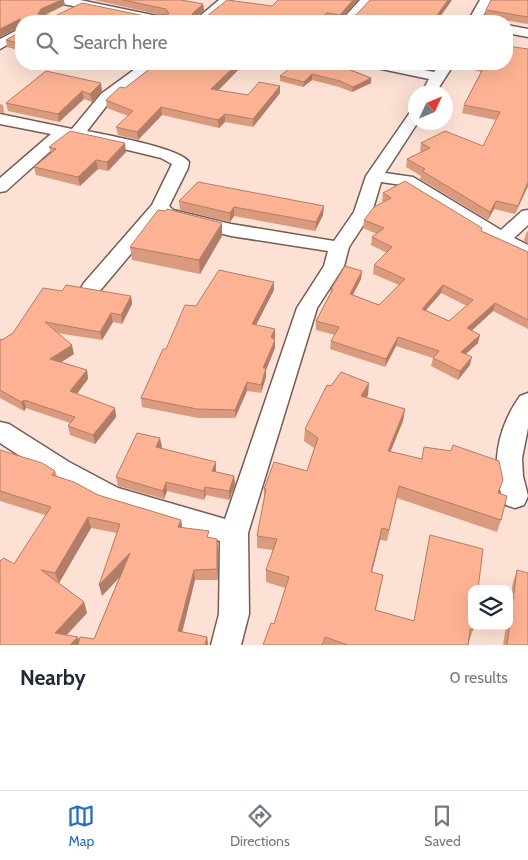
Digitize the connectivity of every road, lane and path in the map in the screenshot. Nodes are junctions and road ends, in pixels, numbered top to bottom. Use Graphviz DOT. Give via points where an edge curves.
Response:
graph roads {
  1 [pos="63,0"];
  2 [pos="107,0"];
  3 [pos="226,0"];
  4 [pos="367,0"];
  5 [pos="486,0"];
  6 [pos="89,6"];
  7 [pos="60,14"];
  8 [pos="133,15"];
  9 [pos="207,15"];
  10 [pos="353,15"];
  11 [pos="477,15"];
  12 [pos="513,30"];
  13 [pos="528,32"];
  14 [pos="15,36"];
  15 [pos="0,45"];
  16 [pos="142,70"];
  17 [pos="404,70"];
  18 [pos="442,70"];
  19 [pos="437,77"];
  20 [pos="433,85"];
  21 [pos="0,119"];
  22 [pos="408,127"];
  23 [pos="69,133"];
  24 [pos="374,176"];
  25 [pos="0,187"];
  26 [pos="160,206"];
  27 [pos="528,215"];
  28 [pos="502,239"];
  29 [pos="339,247"];
  30 [pos="528,253"];
  31 [pos="91,288"];
  32 [pos="528,402"];
  33 [pos="0,431"];
  34 [pos="515,497"];
  35 [pos="234,533"];
  36 [pos="226,645"];
  1 -- 6 [label="street"];
  2 -- 6 [label="street"];
  3 -- 9 [label="street"];
  4 -- 10 [label="street"];
  5 -- 11 [label="street"];
  6 -- 7 [label="street"];
  6 -- 8 [label="street"];
  12 -- 13 [label="street"];
  14 -- 15 [label="street"];
  16 -- 23 [label="street" via="106,97"];
  17 -- 19 [label="street"];
  18 -- 19 [label="street"];
  19 -- 20 [label="street"];
  21 -- 23 [label="street"];
  22 -- 24 [label="street"];
  23 -- 25 [label="street"];
  23 -- 26 [label="street" via="167,155 181,162"];
  24 -- 28 [label="street" via="407,181"];
  24 -- 29 [label="street" via="363,212"];
  26 -- 29 [label="street" via="167,214 231,230"];
  26 -- 31 [label="street"];
  27 -- 28 [label="street"];
  28 -- 30 [label="street"];
  29 -- 35 [label="street" via="334,266 307,308"];
  32 -- 34 [label="street" via="512,438 508,458"];
  33 -- 35 [label="street" via="110,497"];
  35 -- 36 [label="street" via="234,614"];
}
